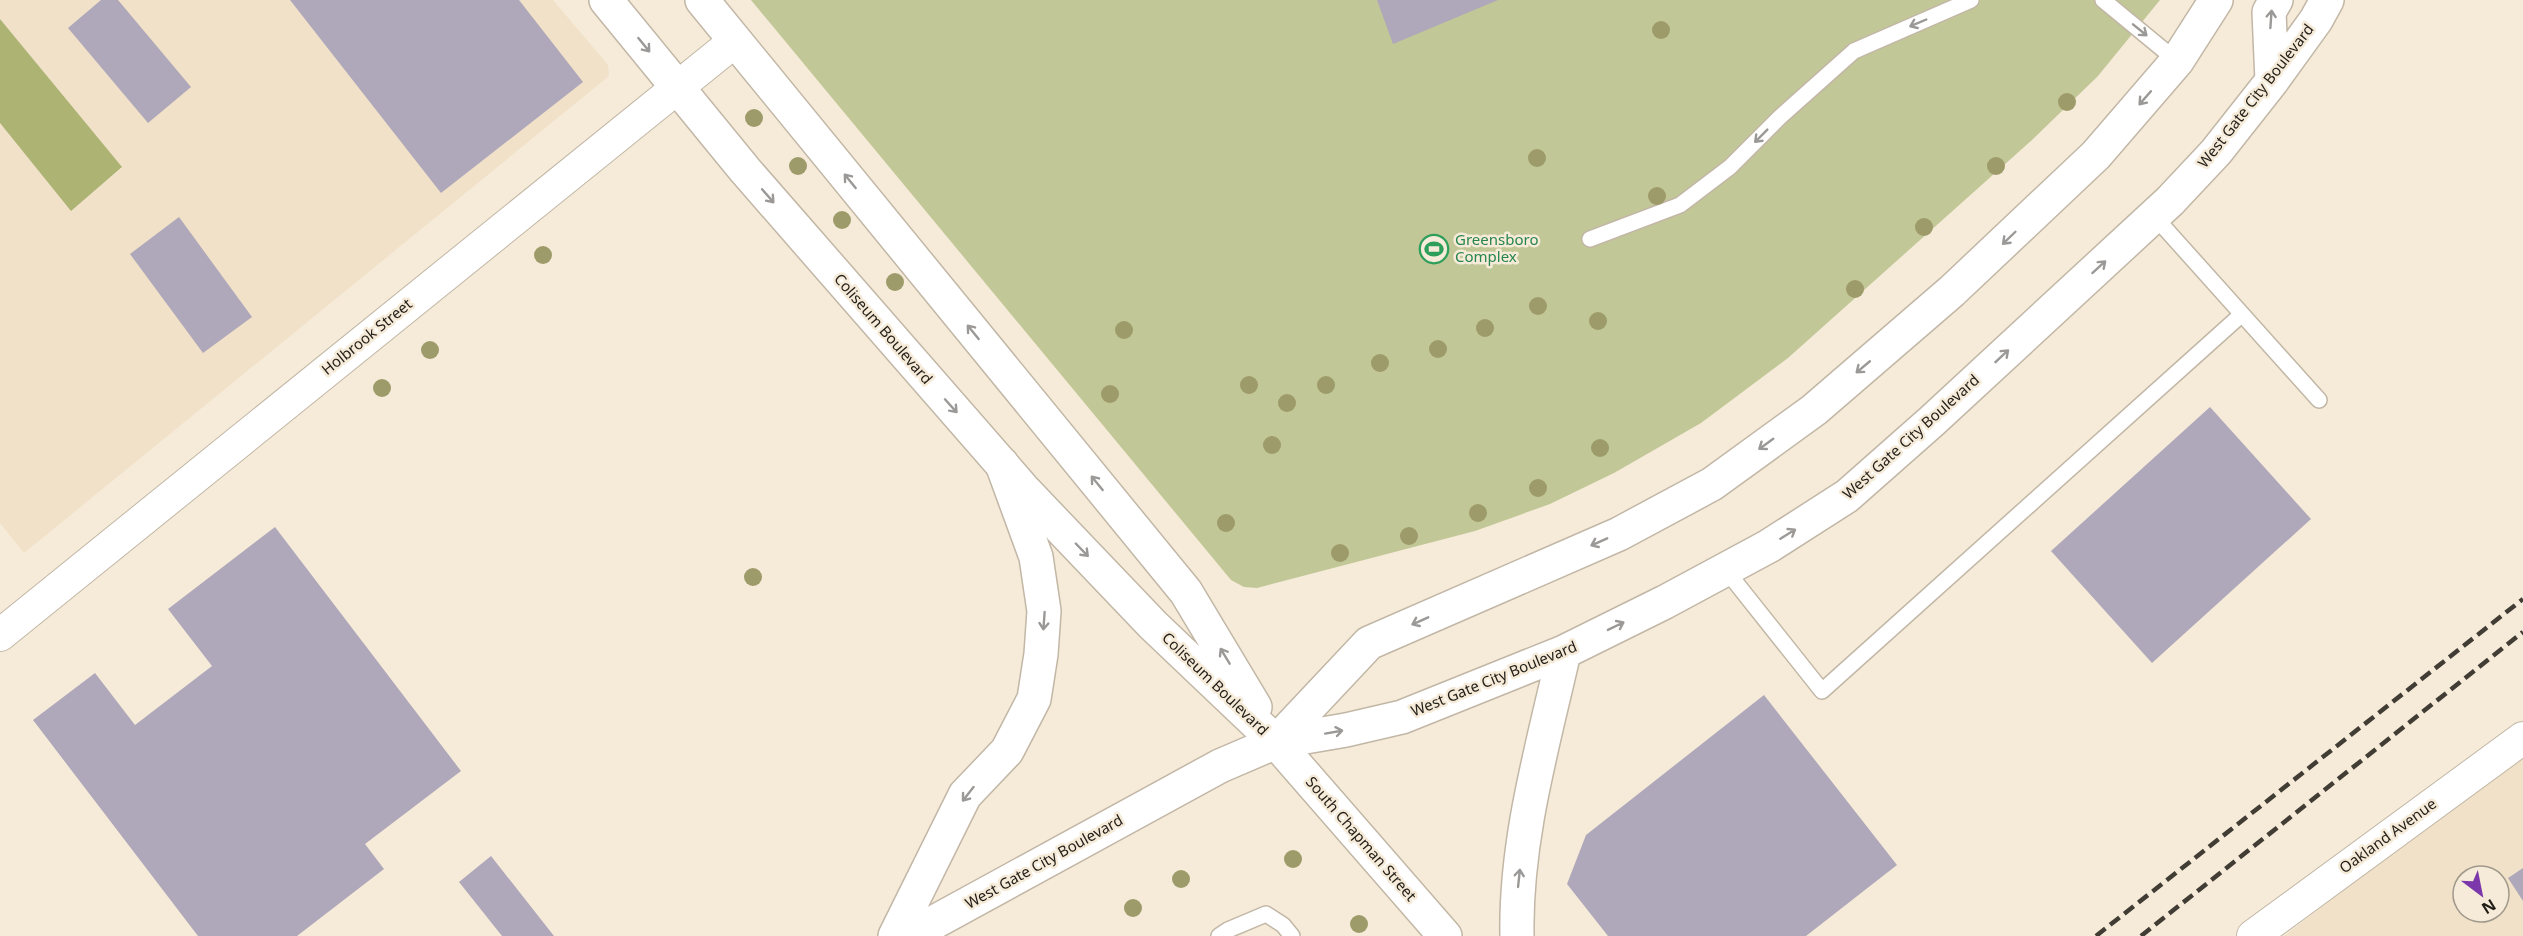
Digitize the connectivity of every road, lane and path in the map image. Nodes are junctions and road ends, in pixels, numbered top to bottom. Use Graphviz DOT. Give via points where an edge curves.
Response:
graph roads {
  1 [pos="606,0"];
  2 [pos="702,0"];
  3 [pos="1971,0"];
  4 [pos="2103,0"];
  5 [pos="2216,0"];
  6 [pos="2276,0"];
  7 [pos="2327,0"];
  8 [pos="735,41"];
  9 [pos="2177,61"];
  10 [pos="2272,81"];
  11 [pos="678,86"];
  12 [pos="2154,216"];
  13 [pos="1590,239"];
  14 [pos="2241,315"];
  15 [pos="2319,400"];
  16 [pos="1002,465"];
  17 [pos="1725,569"];
  18 [pos="5,622"];
  19 [pos="1564,652"];
  20 [pos="2523,738"];
  21 [pos="1276,742"];
  22 [pos="1224,933"];
  23 [pos="895,936"];
  24 [pos="909,936"];
  25 [pos="1292,936"];
  26 [pos="1445,936"];
  27 [pos="1516,936"];
  28 [pos="2253,936"];
  1 -- 11 [label="main road, Coliseum Boulevard, one-way"];
  2 -- 8 [label="main road, Coliseum Boulevard"];
  3 -- 13 [label="lane, one-way" via="1854,51 1730,167 1680,205"];
  4 -- 9 [label="lane, one-way"];
  5 -- 9 [label="main road, West Gate City Boulevard"];
  10 -- 6 [label="main road, one-way" via="2269,12"];
  7 -- 10 [label="main road, West Gate City Boulevard"];
  8 -- 11 [label="street, Holbrook Street"];
  21 -- 8 [label="main road, Coliseum Boulevard, one-way" via="1186,592"];
  9 -- 21 [label="main road, West Gate City Boulevard, one-way" via="2088,163 1952,291 1814,410 1712,484 1619,534 1370,643"];
  10 -- 12 [label="main road, West Gate City Boulevard" via="2216,152"];
  11 -- 16 [label="main road, Coliseum Boulevard, one-way" via="745,170"];
  11 -- 18 [label="street, Holbrook Street"];
  12 -- 14 [label="lane"];
  17 -- 12 [label="main road, West Gate City Boulevard, one-way" via="1769,546 1846,496"];
  14 -- 15 [label="lane"];
  14 -- 17 [label="lane" via="1822,691"];
  16 -- 21 [label="main road, Coliseum Boulevard, one-way" via="1154,625"];
  16 -- 23 [label="main road, one-way" via="1036,557 1044,611 1034,699 1007,751 964,795"];
  19 -- 17 [label="main road, West Gate City Boulevard, one-way"];
  21 -- 19 [label="main road, West Gate City Boulevard, one-way" via="1402,717"];
  27 -- 19 [label="main road, one-way" via="1521,856"];
  20 -- 28 [label="street, Oakland Avenue"];
  21 -- 24 [label="main road, West Gate City Boulevard" via="1171,791"];
  21 -- 26 [label="main road, South Chapman Street"];
  22 -- 25 [label="lane" via="1266,914"];
}
